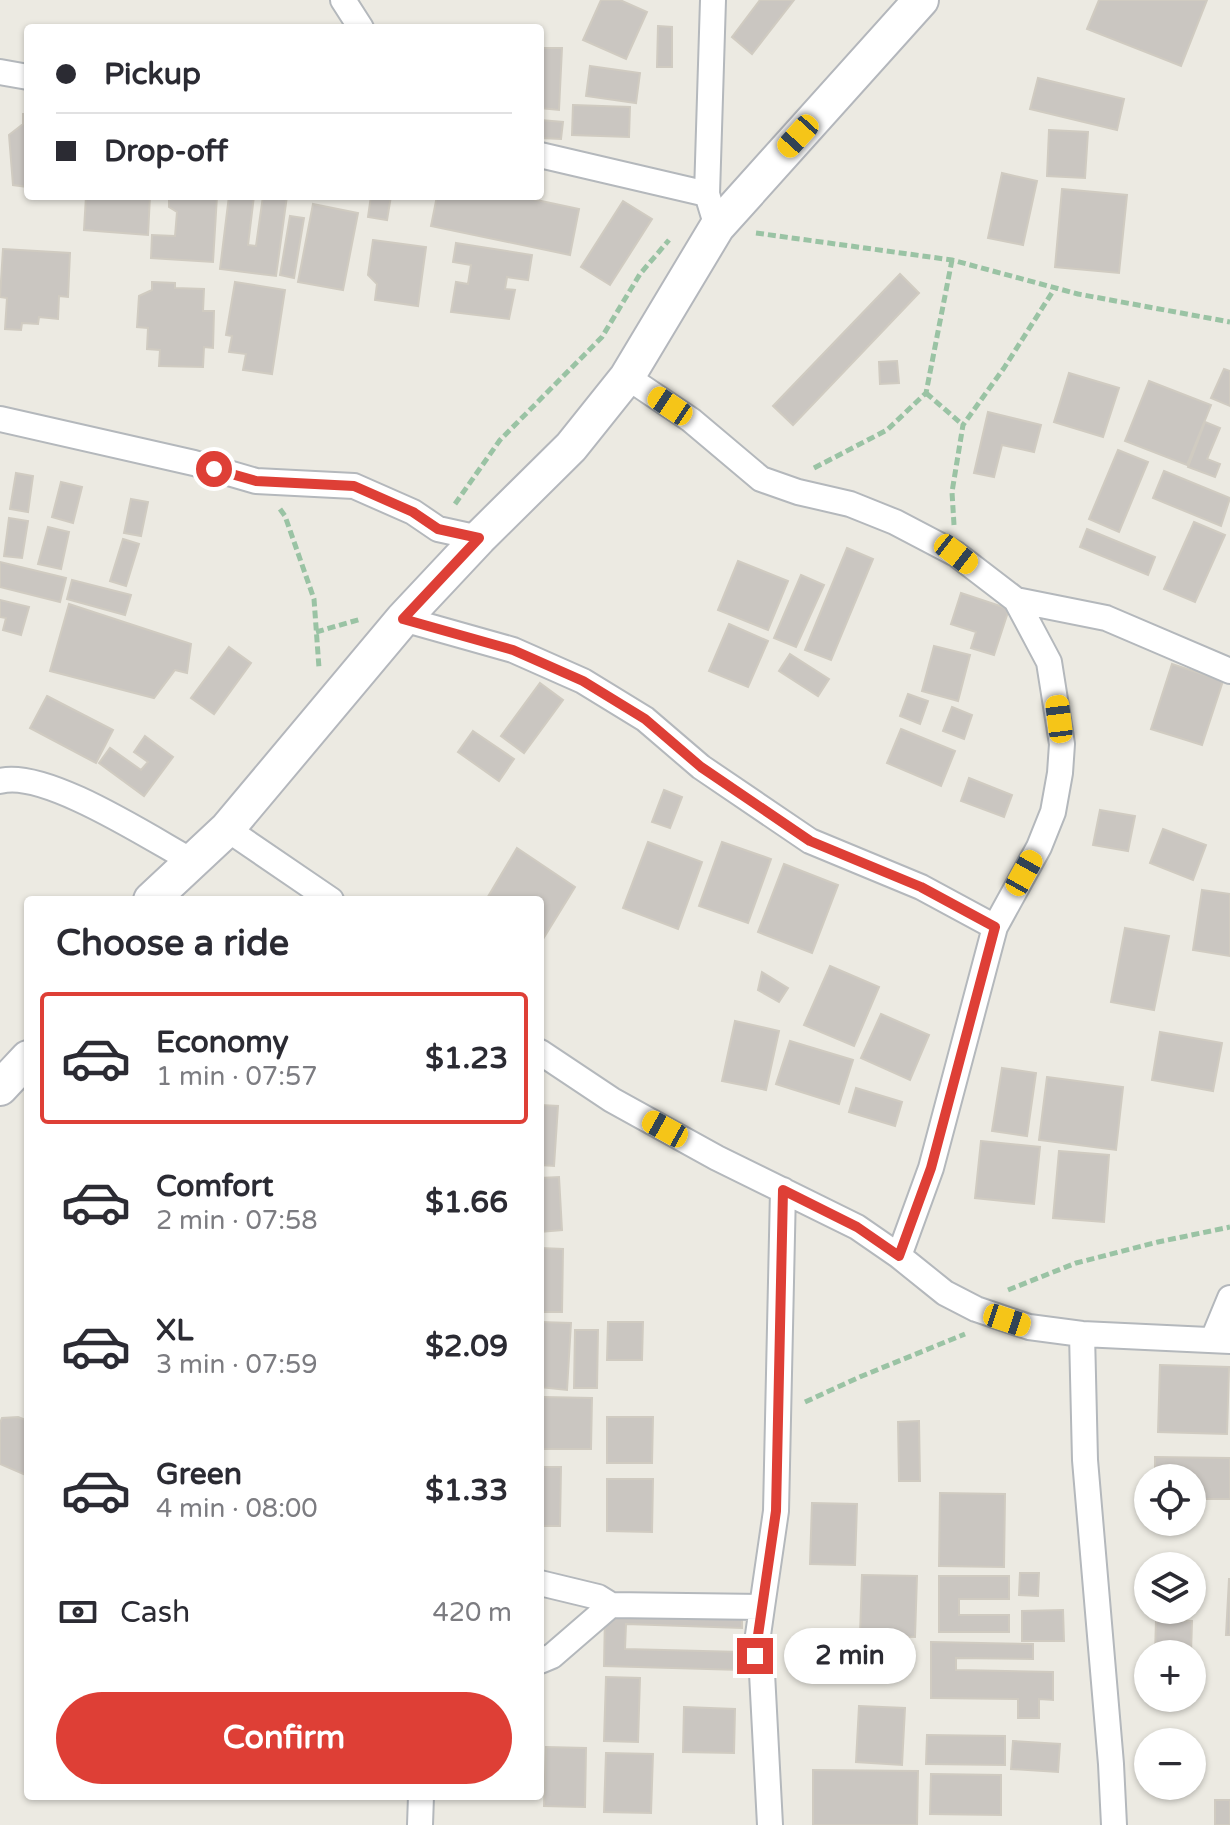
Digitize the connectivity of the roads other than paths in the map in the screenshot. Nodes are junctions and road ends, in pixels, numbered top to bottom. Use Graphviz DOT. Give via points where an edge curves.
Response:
graph roads {
  1 [pos="343,0"];
  2 [pos="713,0"];
  3 [pos="921,0"];
  4 [pos="358,24"];
  5 [pos="0,72"];
  6 [pos="24,76"];
  7 [pos="544,156"];
  8 [pos="707,194"];
  9 [pos="717,227"];
  10 [pos="627,377"];
  11 [pos="0,419"];
  12 [pos="479,538"];
  13 [pos="1016,600"];
  14 [pos="403,619"];
  15 [pos="1230,671"];
  16 [pos="0,781"];
  17 [pos="227,829"];
  18 [pos="192,861"];
  19 [pos="155,896"];
  20 [pos="325,896"];
  21 [pos="995,927"];
  22 [pos="544,1055"];
  23 [pos="24,1062"];
  24 [pos="0,1088"];
  25 [pos="783,1190"];
  26 [pos="899,1256"];
  27 [pos="1230,1298"];
  28 [pos="1082,1334"];
  29 [pos="1222,1340"];
  30 [pos="544,1584"];
  31 [pos="611,1605"];
  32 [pos="762,1607"];
  33 [pos="544,1659"];
  34 [pos="421,1800"];
  35 [pos="420,1825"];
  36 [pos="770,1825"];
  37 [pos="1114,1825"];
  1 -- 4 [label="street"];
  2 -- 8 [label="street"];
  3 -- 9 [label="street"];
  5 -- 6 [label="street"];
  7 -- 8 [label="street"];
  8 -- 9 [label="street"];
  9 -- 10 [label="street"];
  10 -- 12 [label="street" via="571,447"];
  10 -- 13 [label="street" via="691,420 761,479 895,522 956,554"];
  11 -- 12 [label="street" via="256,481 354,486 438,529"];
  12 -- 14 [label="street"];
  13 -- 15 [label="street" via="1106,618"];
  13 -- 21 [label="street" via="1049,662 1062,744 1053,812"];
  14 -- 17 [label="street"];
  14 -- 21 [label="street" via="513,650 583,681 645,719 701,767 810,841 921,887"];
  16 -- 18 [label="street" via="49,786"];
  17 -- 18 [label="street"];
  17 -- 20 [label="street"];
  18 -- 19 [label="street"];
  21 -- 26 [label="street" via="931,1168"];
  22 -- 25 [label="street" via="612,1100"];
  23 -- 24 [label="street"];
  25 -- 26 [label="street" via="857,1227"];
  25 -- 32 [label="street" via="776,1511"];
  26 -- 28 [label="street" via="968,1305 1029,1327"];
  27 -- 29 [label="street"];
  28 -- 29 [label="street"];
  28 -- 37 [label="street" via="1085,1460"];
  30 -- 31 [label="street"];
  31 -- 32 [label="street"];
  31 -- 33 [label="street"];
  32 -- 36 [label="street" via="755,1656 762,1673"];
  34 -- 35 [label="street"];
}
